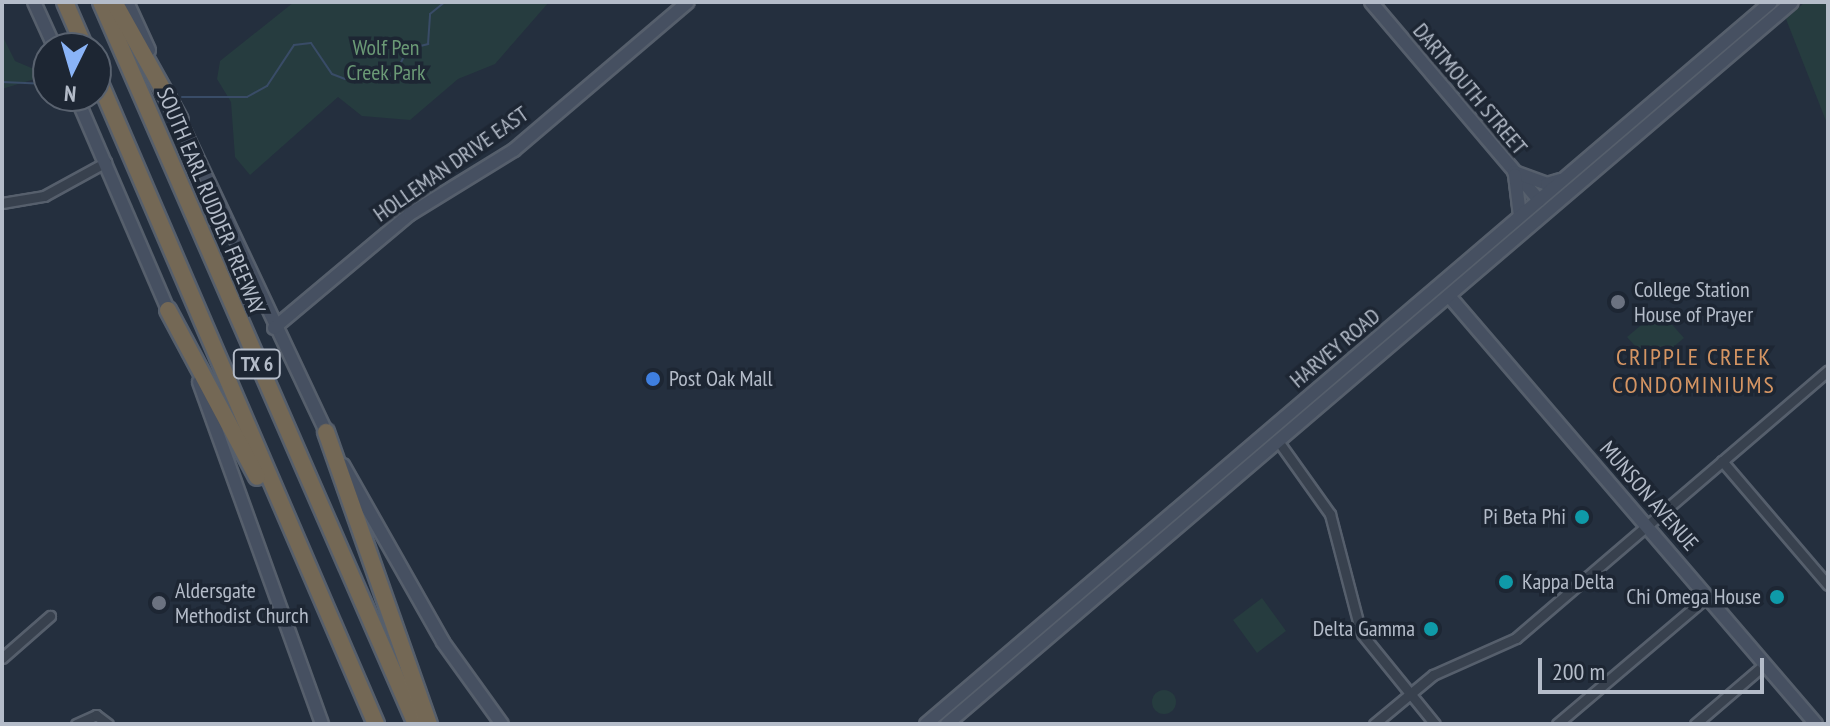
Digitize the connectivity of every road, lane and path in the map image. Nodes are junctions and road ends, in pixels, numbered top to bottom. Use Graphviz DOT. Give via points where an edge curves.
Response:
graph roads {
  1 [pos="34,2"];
  2 [pos="65,2"];
  3 [pos="101,2"];
  4 [pos="114,2"];
  5 [pos="127,2"];
  6 [pos="688,2"];
  7 [pos="1371,2"];
  8 [pos="1771,2"];
  9 [pos="1782,2"];
  10 [pos="1792,2"];
  11 [pos="1771,21"];
  12 [pos="48,32"];
  13 [pos="78,32"];
  14 [pos="1689,71"];
  15 [pos="112,111"];
  16 [pos="83,112"];
  17 [pos="1661,114"];
  18 [pos="180,120"];
  19 [pos="106,162"];
  20 [pos="1514,172"];
  21 [pos="1564,178"];
  22 [pos="1573,191"];
  23 [pos="1539,200"];
  24 [pos="2,203"];
  25 [pos="1520,216"];
  26 [pos="1521,234"];
  27 [pos="1471,259"];
  28 [pos="1449,296"];
  29 [pos="1417,305"];
  30 [pos="168,310"];
  31 [pos="274,328"];
  32 [pos="1828,371"];
  33 [pos="1302,402"];
  34 [pos="326,432"];
  35 [pos="1278,441"];
  36 [pos="1722,461"];
  37 [pos="1215,476"];
  38 [pos="1188,518"];
  39 [pos="1646,523"];
  40 [pos="305,563"];
  41 [pos="1828,585"];
  42 [pos="1083,590"];
  43 [pos="1708,596"];
  44 [pos="1094,599"];
  45 [pos="50,616"];
  46 [pos="2,658"];
  47 [pos="1765,664"];
  48 [pos="971,686"];
  49 [pos="1409,693"];
  50 [pos="953,722"];
  51 [pos="76,724"];
  52 [pos="108,724"];
  53 [pos="322,724"];
  54 [pos="376,724"];
  55 [pos="416,724"];
  56 [pos="429,724"];
  57 [pos="502,724"];
  58 [pos="926,724"];
  59 [pos="1374,724"];
  60 [pos="1435,724"];
  61 [pos="1557,724"];
  62 [pos="1695,724"];
  63 [pos="1816,724"];
  1 -- 12 [label="main road"];
  2 -- 13 [label="highway"];
  3 -- 55 [label="highway, SOUTH EARL RUDDER FREEWAY / TX 6"];
  4 -- 18 [label="highway"];
  5 -- 18 [label="main road"];
  6 -- 31 [label="main road, HOLLEMAN DRIVE EAST" via="514,150 410,214"];
  7 -- 20 [label="main road, DARTMOUTH STREET"];
  8 -- 14 [label="main road, HARVEY ROAD"];
  9 -- 11 [label="main road"];
  10 -- 11 [label="main road, HARVEY ROAD"];
  11 -- 17 [label="main road, HARVEY ROAD"];
  14 -- 17 [label="main road" via="1688,81 1659,106"];
  14 -- 21 [label="main road, HARVEY ROAD"];
  15 -- 40 [label="highway, TX 6"];
  16 -- 19 [label="main road"];
  17 -- 22 [label="main road, HARVEY ROAD"];
  18 -- 31 [label="main road"];
  19 -- 24 [label="street" via="44,196"];
  19 -- 30 [label="main road"];
  20 -- 21 [label="main road" via="1547,184"];
  20 -- 23 [label="main road, DARTMOUTH STREET"];
  20 -- 25 [label="main road"];
  21 -- 23 [label="main road, HARVEY ROAD"];
  22 -- 23 [label="main road"];
  22 -- 26 [label="main road, HARVEY ROAD"];
  23 -- 25 [label="main road, HARVEY ROAD"];
  23 -- 26 [label="main road"];
  25 -- 27 [label="main road, HARVEY ROAD"];
  26 -- 28 [label="main road, HARVEY ROAD"];
  27 -- 28 [label="main road"];
  27 -- 29 [label="main road, HARVEY ROAD"];
  28 -- 29 [label="main road"];
  28 -- 35 [label="main road, HARVEY ROAD"];
  28 -- 39 [label="main road, MUNSON AVENUE"];
  29 -- 33 [label="main road, HARVEY ROAD"];
  30 -- 40 [label="highway"];
  30 -- 53 [label="main road"];
  31 -- 34 [label="main road"];
  32 -- 36 [label="street"];
  33 -- 35 [label="main road"];
  33 -- 37 [label="main road, HARVEY ROAD"];
  34 -- 56 [label="highway"];
  34 -- 57 [label="main road" via="443,642"];
  35 -- 38 [label="main road, HARVEY ROAD"];
  35 -- 49 [label="street" via="1330,514 1361,633"];
  36 -- 39 [label="street"];
  36 -- 41 [label="street"];
  37 -- 38 [label="main road"];
  37 -- 42 [label="main road, HARVEY ROAD"];
  38 -- 44 [label="main road, HARVEY ROAD"];
  39 -- 43 [label="main road, MUNSON AVENUE"];
  39 -- 49 [label="street" via="1516,638"];
  40 -- 54 [label="highway, TX 6"];
  42 -- 44 [label="main road"];
  42 -- 48 [label="main road, HARVEY ROAD"];
  43 -- 47 [label="main road, MUNSON AVENUE"];
  43 -- 61 [label="street"];
  44 -- 50 [label="main road, HARVEY ROAD"];
  45 -- 46 [label="street"];
  47 -- 62 [label="street"];
  47 -- 63 [label="main road, MUNSON AVENUE"];
  48 -- 50 [label="main road"];
  48 -- 58 [label="main road, HARVEY ROAD"];
  49 -- 59 [label="street"];
  49 -- 60 [label="street"];
  51 -- 52 [label="street" via="96,715"];
}
